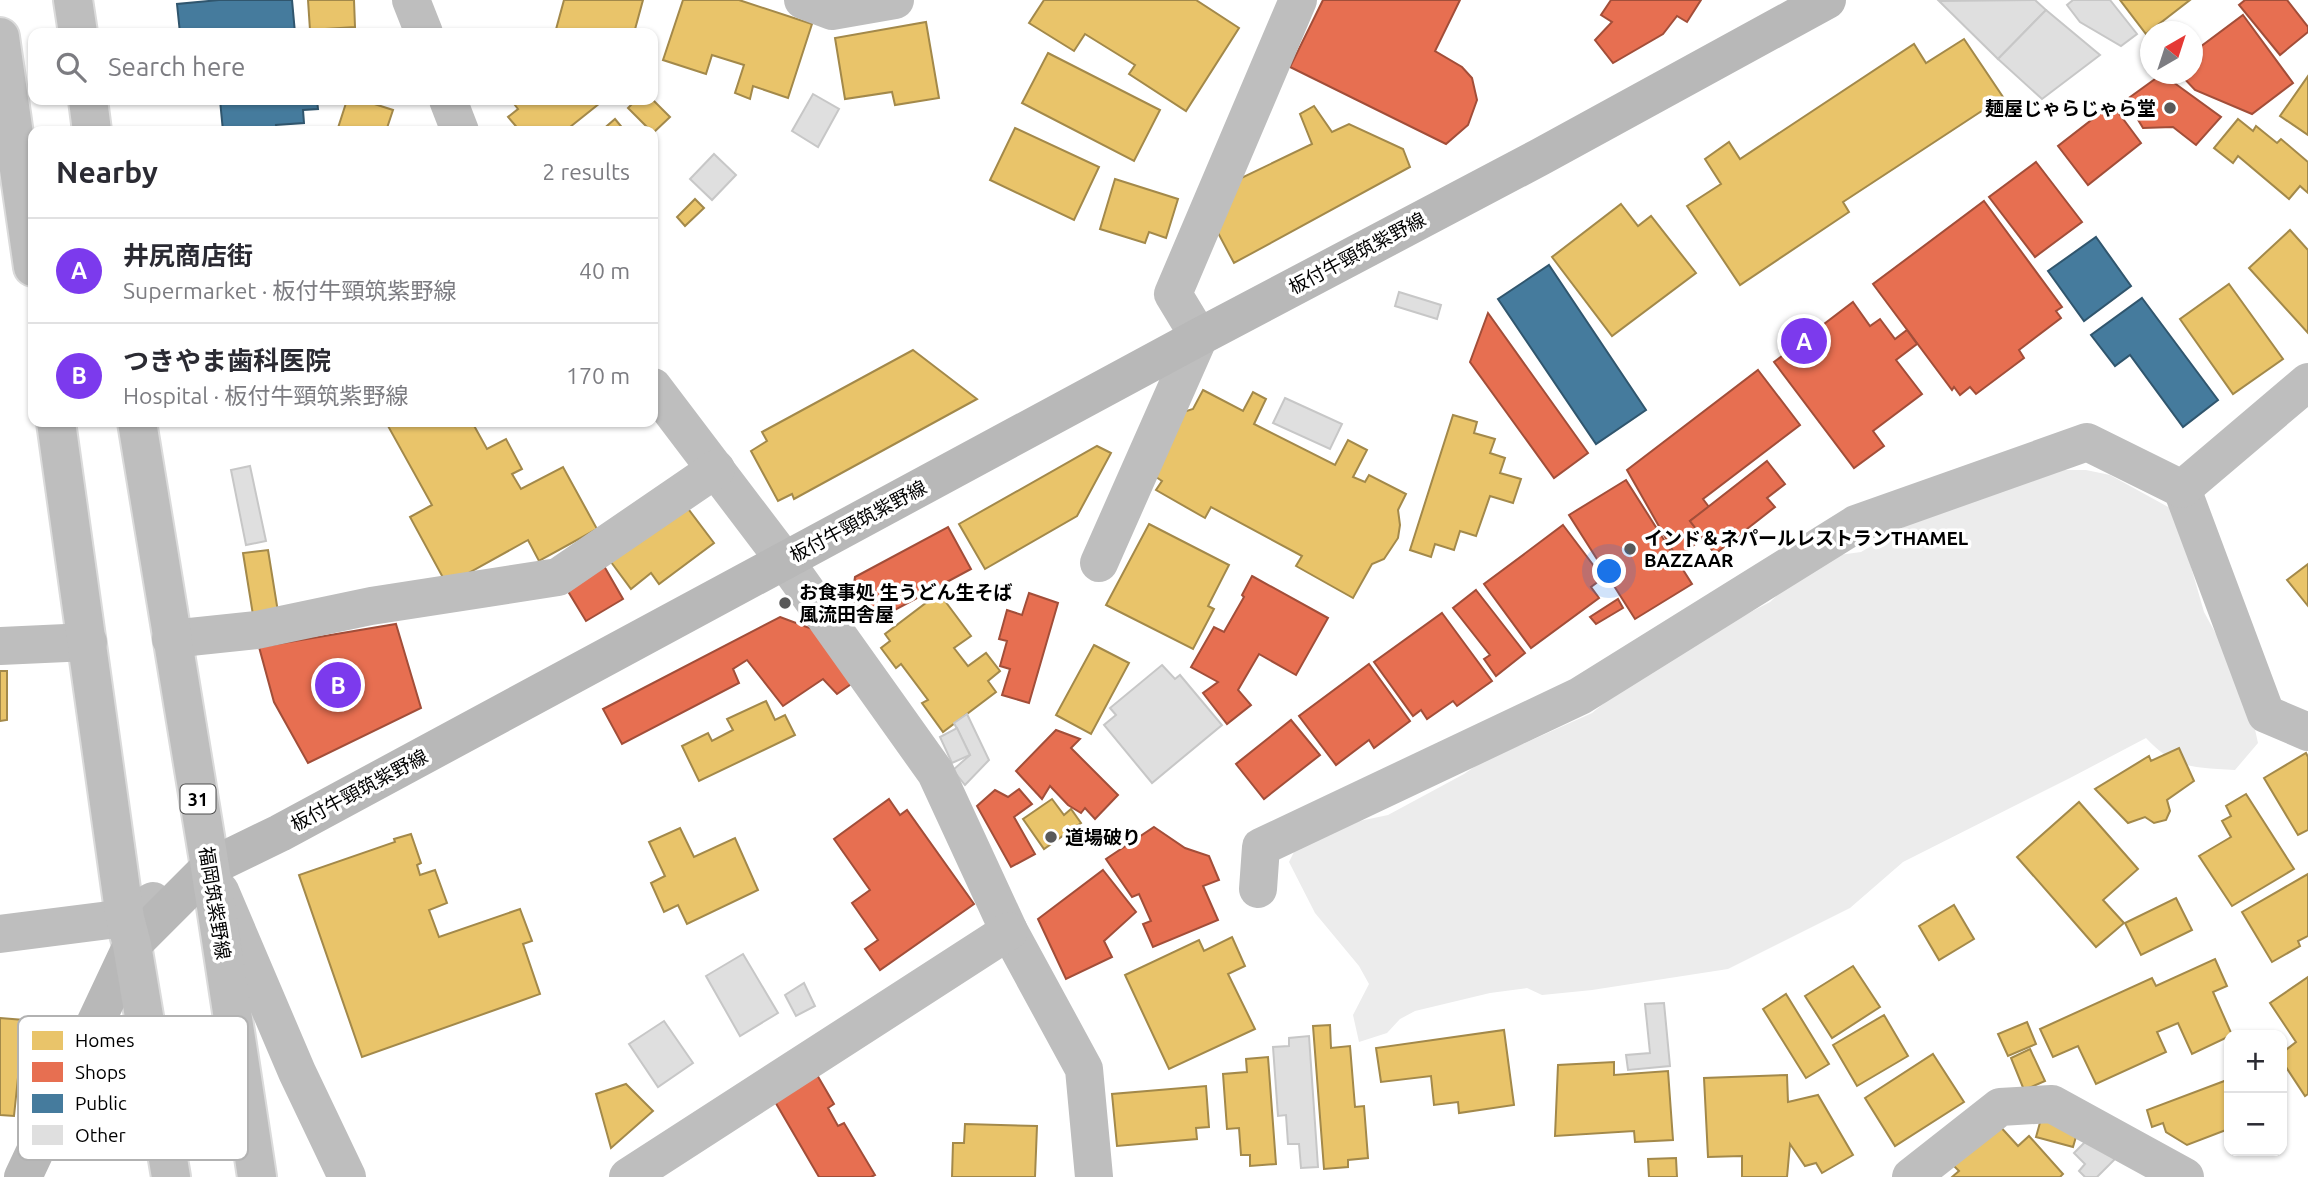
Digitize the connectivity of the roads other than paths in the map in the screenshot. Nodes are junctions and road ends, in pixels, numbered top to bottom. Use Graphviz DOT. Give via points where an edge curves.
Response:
graph roads {
  1 [pos="74,0"];
  2 [pos="411,0"];
  3 [pos="803,0"];
  4 [pos="895,0"];
  5 [pos="1298,0"];
  6 [pos="1827,0"];
  7 [pos="77,28"];
  8 [pos="422,28"];
  9 [pos="0,37"];
  10 [pos="89,105"];
  11 [pos="450,105"];
  12 [pos="91,126"];
  13 [pos="458,126"];
  14 [pos="28,232"];
  15 [pos="1199,337"];
  16 [pos="2308,382"];
  17 [pos="658,394"];
  18 [pos="57,427"];
  19 [pos="138,427"];
  20 [pos="716,469"];
  21 [pos="2182,489"];
  22 [pos="785,561"];
  23 [pos="1099,563"];
  24 [pos="171,639"];
  25 [pos="88,642"];
  26 [pos="0,646"];
  27 [pos="2308,732"];
  28 [pos="210,867"];
  29 [pos="1258,889"];
  30 [pos="128,931"];
  31 [pos="1009,931"];
  32 [pos="0,934"];
  33 [pos="92,1016"];
  34 [pos="143,1016"];
  35 [pos="233,1016"];
  36 [pos="248,1118"];
  37 [pos="30,1160"];
  38 [pos="23,1177"];
  39 [pos="257,1177"];
  40 [pos="347,1177"];
  41 [pos="628,1177"];
  42 [pos="1094,1177"];
  43 [pos="1911,1177"];
  44 [pos="2185,1177"];
  1 -- 7 [label="street"];
  2 -- 8 [label="street"];
  3 -- 4 [label="street" via="832,10"];
  5 -- 15 [label="street" via="1173,295"];
  6 -- 15 [label="main road, 板付牛頸筑紫野線"];
  9 -- 14 [label="street"];
  10 -- 12 [label="street"];
  11 -- 13 [label="street"];
  15 -- 22 [label="main road, 板付牛頸筑紫野線"];
  15 -- 23 [label="street"];
  16 -- 21 [label="street"];
  17 -- 20 [label="street"];
  18 -- 25 [label="street"];
  19 -- 24 [label="street, 福岡筑紫野線 / 31"];
  20 -- 22 [label="street"];
  20 -- 24 [label="street" via="558,577 371,606 257,630"];
  21 -- 27 [label="street" via="2266,714"];
  21 -- 29 [label="street" via="2087,442 1856,524 1580,696 1261,847"];
  22 -- 28 [label="main road, 板付牛頸筑紫野線"];
  22 -- 31 [label="street" via="936,773"];
  24 -- 28 [label="street, 福岡筑紫野線 / 31"];
  25 -- 26 [label="street"];
  25 -- 30 [label="street"];
  28 -- 30 [label="main road, 板付牛頸筑紫野線"];
  28 -- 35 [label="street, 福岡筑紫野線 / 31"];
  28 -- 40 [label="street" via="296,1072"];
  30 -- 32 [label="street"];
  30 -- 33 [label="main road, 板付牛頸筑紫野線"];
  30 -- 34 [label="street"];
  31 -- 41 [label="street"];
  31 -- 42 [label="street" via="1084,1069"];
  36 -- 39 [label="street, 福岡筑紫野線 / 31"];
  37 -- 38 [label="main road, 板付牛頸筑紫野線"];
  43 -- 44 [label="street" via="2000,1107 2052,1104"];
}
